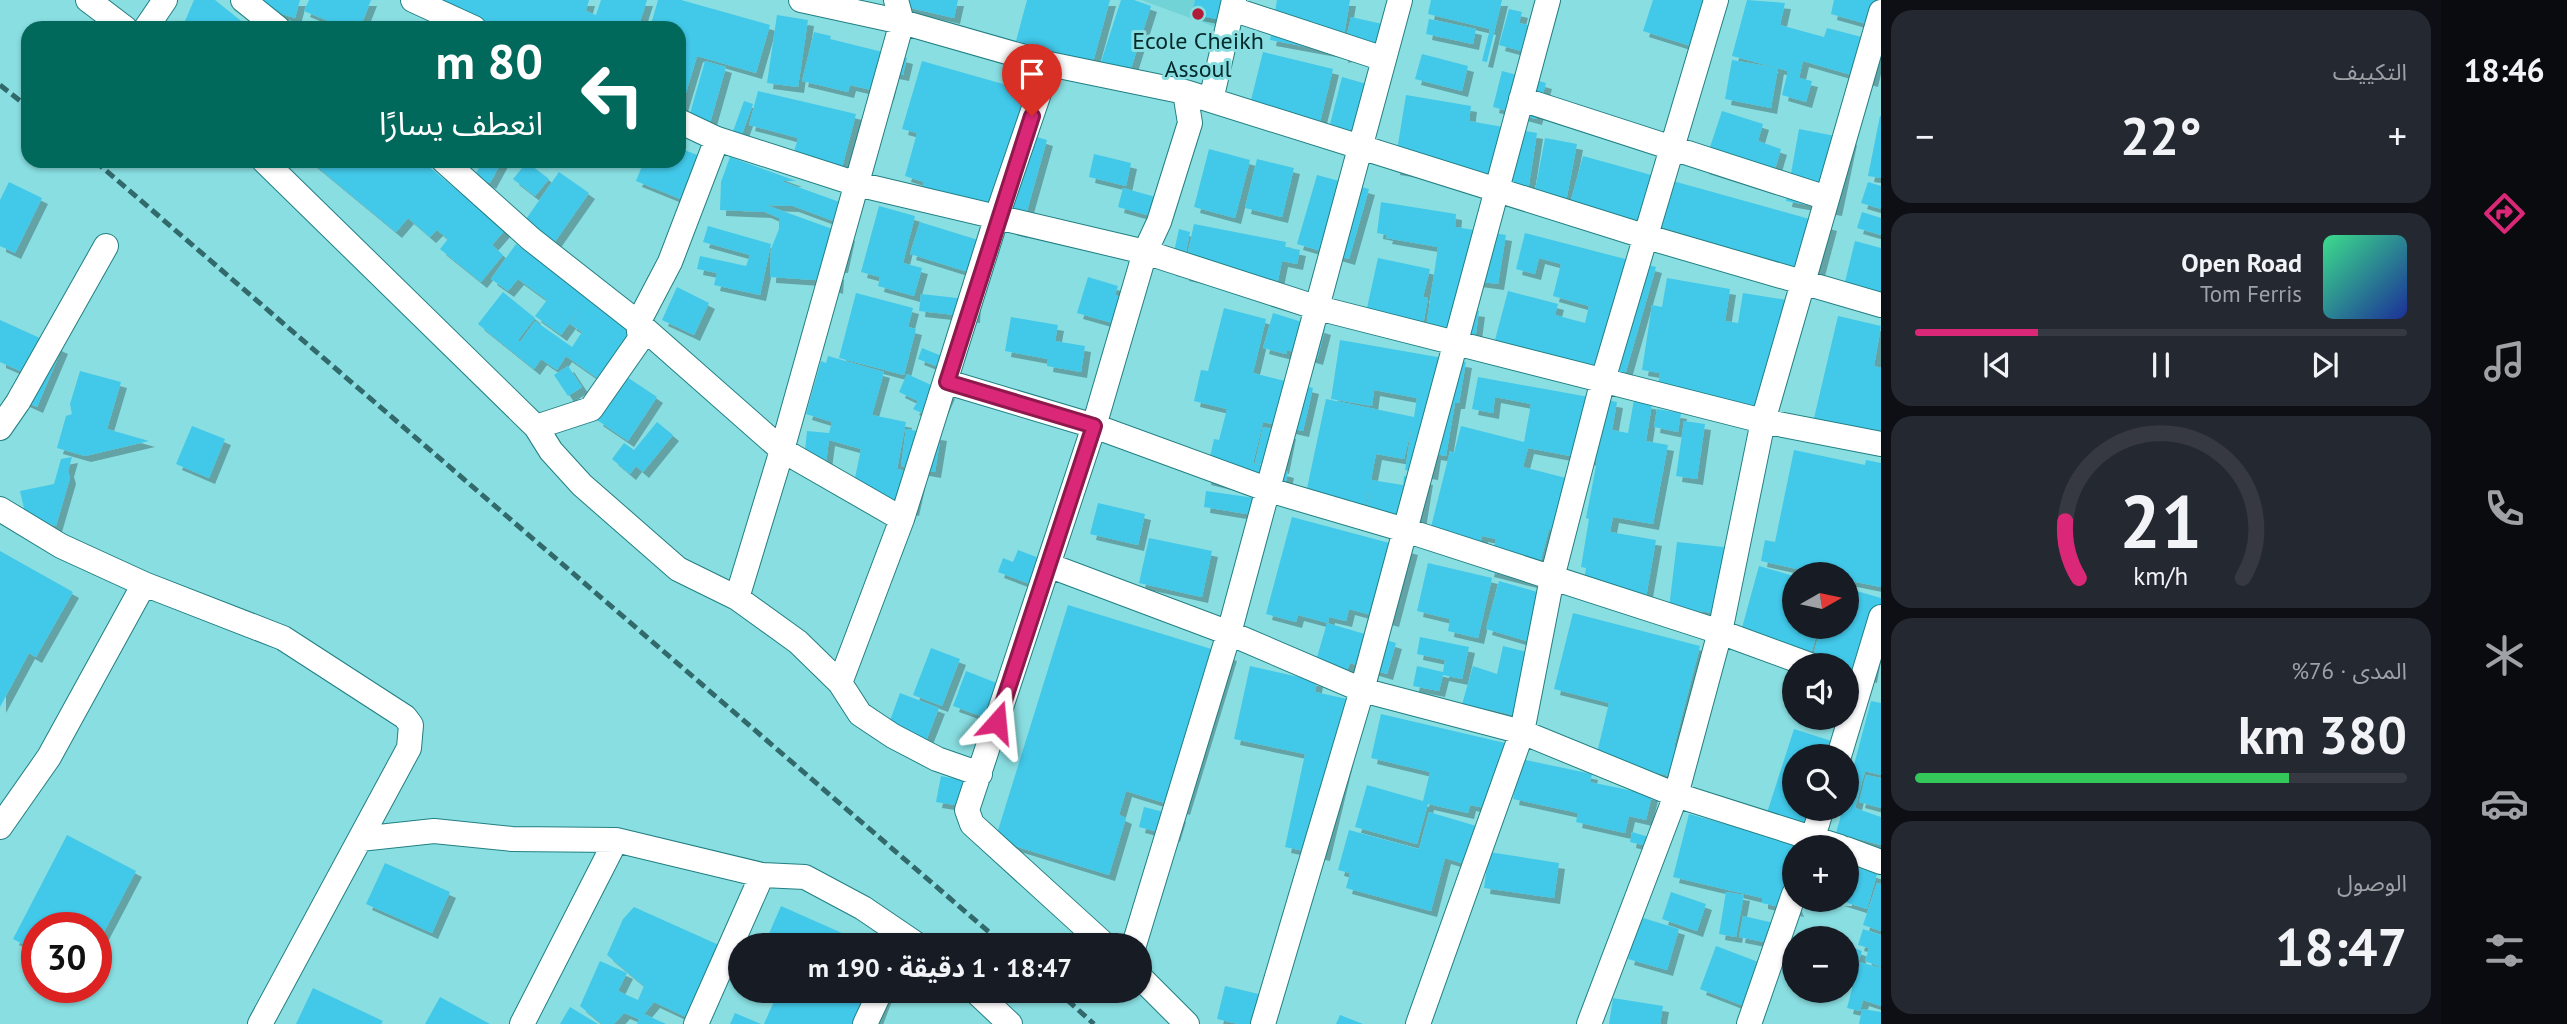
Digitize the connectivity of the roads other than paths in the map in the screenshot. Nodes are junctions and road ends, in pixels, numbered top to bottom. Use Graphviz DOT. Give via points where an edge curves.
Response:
graph roads {
  1 [pos="88,0"];
  2 [pos="165,0"];
  3 [pos="243,0"];
  4 [pos="413,0"];
  5 [pos="801,0"];
  6 [pos="1400,0"];
  7 [pos="1548,0"];
  8 [pos="1716,0"];
  9 [pos="1233,5"];
  10 [pos="899,11"];
  11 [pos="116,21"];
  12 [pos="151,21"];
  13 [pos="269,21"];
  14 [pos="459,21"];
  15 [pos="1879,27"];
  16 [pos="1384,59"];
  17 [pos="1049,64"];
  18 [pos="1185,92"];
  19 [pos="1521,99"];
  20 [pos="1211,100"];
  21 [pos="686,124"];
  22 [pos="717,139"];
  23 [pos="1360,146"];
  24 [pos="1671,149"];
  25 [pos="271,168"];
  26 [pos="452,168"];
  27 [pos="857,184"];
  28 [pos="1496,187"];
  29 [pos="1827,198"];
  30 [pos="996,219"];
  31 [pos="1647,237"];
  32 [pos="106,246"];
  33 [pos="1145,252"];
  34 [pos="1803,283"];
  35 [pos="1881,305"];
  36 [pos="1318,309"];
  37 [pos="638,323"];
  38 [pos="1455,344"];
  39 [pos="1603,380"];
  40 [pos="947,382"];
  41 [pos="1763,421"];
  42 [pos="1094,426"];
  43 [pos="536,427"];
  44 [pos="0,428"];
  45 [pos="1881,444"];
  46 [pos="782,450"];
  47 [pos="1269,490"];
  48 [pos="0,509"];
  49 [pos="902,519"];
  50 [pos="1405,530"];
  51 [pos="1048,565"];
  52 [pos="1552,578"];
  53 [pos="144,584"];
  54 [pos="737,598"];
  55 [pos="1881,617"];
  56 [pos="1720,632"];
  57 [pos="1229,633"];
  58 [pos="1782,655"];
  59 [pos="840,684"];
  60 [pos="1863,684"];
  61 [pos="1362,690"];
  62 [pos="1522,732"];
  63 [pos="1843,744"];
  64 [pos="980,775"];
  65 [pos="1676,795"];
  66 [pos="0,827"];
  67 [pos="1792,835"];
  68 [pos="360,839"];
  69 [pos="616,840"];
  70 [pos="1859,854"];
  71 [pos="1881,862"];
  72 [pos="762,875"];
  73 [pos="1788,912"];
  74 [pos="899,933"];
  75 [pos="1092,933"];
  76 [pos="1138,933"];
  77 [pos="1152,989"];
  78 [pos="875,1003"];
  79 [pos="988,1003"];
  80 [pos="260,1024"];
  81 [pos="522,1024"];
  82 [pos="696,1024"];
  83 [pos="865,1024"];
  84 [pos="1010,1024"];
  85 [pos="1186,1024"];
  86 [pos="1263,1024"];
  87 [pos="1418,1024"];
  88 [pos="1589,1024"];
  89 [pos="1749,1024"];
  1 -- 11 [label="street"];
  2 -- 12 [label="street"];
  3 -- 13 [label="street"];
  4 -- 14 [label="street"];
  5 -- 10 [label="street"];
  6 -- 16 [label="street"];
  7 -- 19 [label="street"];
  8 -- 24 [label="street"];
  9 -- 16 [label="street"];
  9 -- 20 [label="street"];
  10 -- 17 [label="street"];
  10 -- 27 [label="street"];
  15 -- 29 [label="street"];
  16 -- 23 [label="street"];
  17 -- 18 [label="street"];
  17 -- 30 [label="street"];
  18 -- 20 [label="street"];
  18 -- 33 [label="street" via="1190,123"];
  19 -- 24 [label="street"];
  19 -- 28 [label="street"];
  20 -- 23 [label="street"];
  21 -- 22 [label="street"];
  22 -- 27 [label="street"];
  22 -- 37 [label="street" via="670,262"];
  23 -- 28 [label="street"];
  23 -- 36 [label="street"];
  24 -- 29 [label="street"];
  24 -- 31 [label="street"];
  25 -- 43 [label="street"];
  26 -- 37 [label="street" via="531,239"];
  27 -- 30 [label="street"];
  27 -- 46 [label="street"];
  28 -- 31 [label="street"];
  28 -- 38 [label="street"];
  29 -- 34 [label="street"];
  30 -- 33 [label="street"];
  30 -- 40 [label="street"];
  31 -- 34 [label="street"];
  31 -- 39 [label="street"];
  32 -- 44 [label="street"];
  33 -- 36 [label="street"];
  33 -- 42 [label="street"];
  34 -- 35 [label="street"];
  34 -- 41 [label="street"];
  36 -- 38 [label="street"];
  36 -- 47 [label="street"];
  37 -- 43 [label="street" via="640,339 591,409"];
  37 -- 46 [label="street"];
  38 -- 39 [label="street"];
  38 -- 50 [label="street"];
  39 -- 41 [label="street"];
  39 -- 52 [label="street"];
  40 -- 42 [label="street"];
  40 -- 49 [label="street"];
  41 -- 45 [label="street"];
  41 -- 56 [label="street"];
  42 -- 47 [label="street"];
  42 -- 51 [label="street"];
  43 -- 54 [label="street" via="582,485 678,569"];
  46 -- 49 [label="street"];
  46 -- 54 [label="street"];
  47 -- 50 [label="street"];
  47 -- 57 [label="street"];
  48 -- 53 [label="street" via="61,545"];
  49 -- 59 [label="street"];
  50 -- 52 [label="street"];
  50 -- 61 [label="street"];
  51 -- 57 [label="street"];
  51 -- 64 [label="street"];
  52 -- 56 [label="street"];
  52 -- 62 [label="street"];
  53 -- 66 [label="street" via="49,757"];
  53 -- 68 [label="street" via="283,638 405,717 411,725 409,748"];
  54 -- 59 [label="street" via="798,642"];
  55 -- 60 [label="street"];
  56 -- 58 [label="street"];
  56 -- 65 [label="street"];
  57 -- 61 [label="street"];
  57 -- 76 [label="street"];
  59 -- 64 [label="street" via="860,714 893,736"];
  60 -- 63 [label="street"];
  61 -- 62 [label="street"];
  61 -- 86 [label="street"];
  62 -- 65 [label="street"];
  62 -- 87 [label="street"];
  64 -- 75 [label="street" via="967,810 972,824"];
  65 -- 67 [label="street"];
  65 -- 88 [label="street"];
  68 -- 69 [label="street" via="434,831 512,839"];
  68 -- 80 [label="street"];
  69 -- 72 [label="street"];
  69 -- 81 [label="street"];
  70 -- 71 [label="street"];
  72 -- 74 [label="street" via="805,877"];
  72 -- 82 [label="street"];
  73 -- 89 [label="street"];
  77 -- 85 [label="street"];
  78 -- 83 [label="street"];
  79 -- 84 [label="street"];
}
